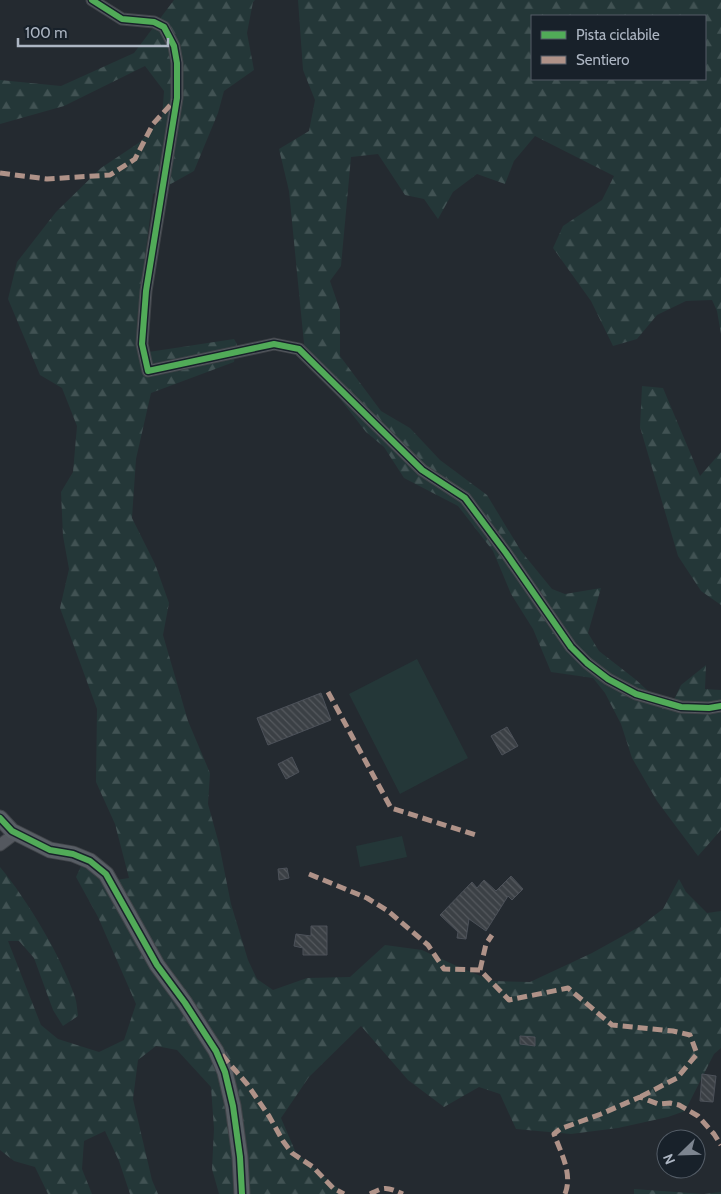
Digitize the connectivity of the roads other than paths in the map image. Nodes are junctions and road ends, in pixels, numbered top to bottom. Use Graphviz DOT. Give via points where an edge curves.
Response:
graph roads {
  1 [pos="92,0"];
  2 [pos="721,706"];
  3 [pos="0,818"];
  4 [pos="16,833"];
  5 [pos="0,845"];
  6 [pos="242,1194"];
  1 -- 2 [label="street" via="122,19 154,22 164,27 174,46 177,63 177,98 146,291 142,344 148,371 274,344 298,349 422,470 465,498 570,647 587,663 636,694 681,707"];
  3 -- 4 [label="street"];
  4 -- 5 [label="street"];
  4 -- 6 [label="street" via="50,850 90,861 106,874 157,965 211,1044 225,1072 239,1148"];
}
